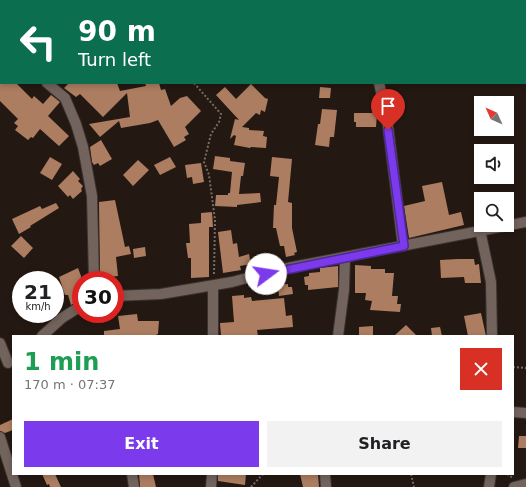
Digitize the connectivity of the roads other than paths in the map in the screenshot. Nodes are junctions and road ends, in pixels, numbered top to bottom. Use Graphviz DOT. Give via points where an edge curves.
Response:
graph roads {
  1 [pos="48,84"];
  2 [pos="379,84"];
  3 [pos="526,222"];
  4 [pos="514,224"];
  5 [pos="474,231"];
  6 [pos="480,232"];
  7 [pos="404,246"];
  8 [pos="345,258"];
  9 [pos="94,271"];
  10 [pos="213,286"];
  11 [pos="124,296"];
  12 [pos="72,312"];
  13 [pos="43,335"];
  14 [pos="213,335"];
  15 [pos="338,335"];
  16 [pos="492,335"];
  17 [pos="0,342"];
  18 [pos="7,364"];
  19 [pos="514,412"];
  20 [pos="526,413"];
  21 [pos="0,437"];
  22 [pos="12,474"];
  23 [pos="12,475"];
  24 [pos="132,475"];
  25 [pos="212,475"];
  26 [pos="325,475"];
  27 [pos="491,475"];
  28 [pos="526,484"];
  29 [pos="16,487"];
  30 [pos="134,487"];
  31 [pos="211,487"];
  32 [pos="326,487"];
  33 [pos="489,487"];
  34 [pos="514,487"];
  1 -- 9 [label="street" via="65,98 83,147 94,216"];
  2 -- 7 [label="street" via="387,119"];
  3 -- 4 [label="street"];
  5 -- 7 [label="street"];
  6 -- 16 [label="street" via="491,282"];
  7 -- 8 [label="street"];
  8 -- 10 [label="street" via="277,270"];
  8 -- 15 [label="street"];
  10 -- 11 [label="street" via="161,294"];
  10 -- 14 [label="street"];
  12 -- 13 [label="street"];
  17 -- 18 [label="street"];
  19 -- 20 [label="street"];
  21 -- 22 [label="street"];
  23 -- 29 [label="street"];
  24 -- 30 [label="street"];
  25 -- 31 [label="street"];
  26 -- 32 [label="street"];
  27 -- 33 [label="street"];
  28 -- 34 [label="street"];
}
